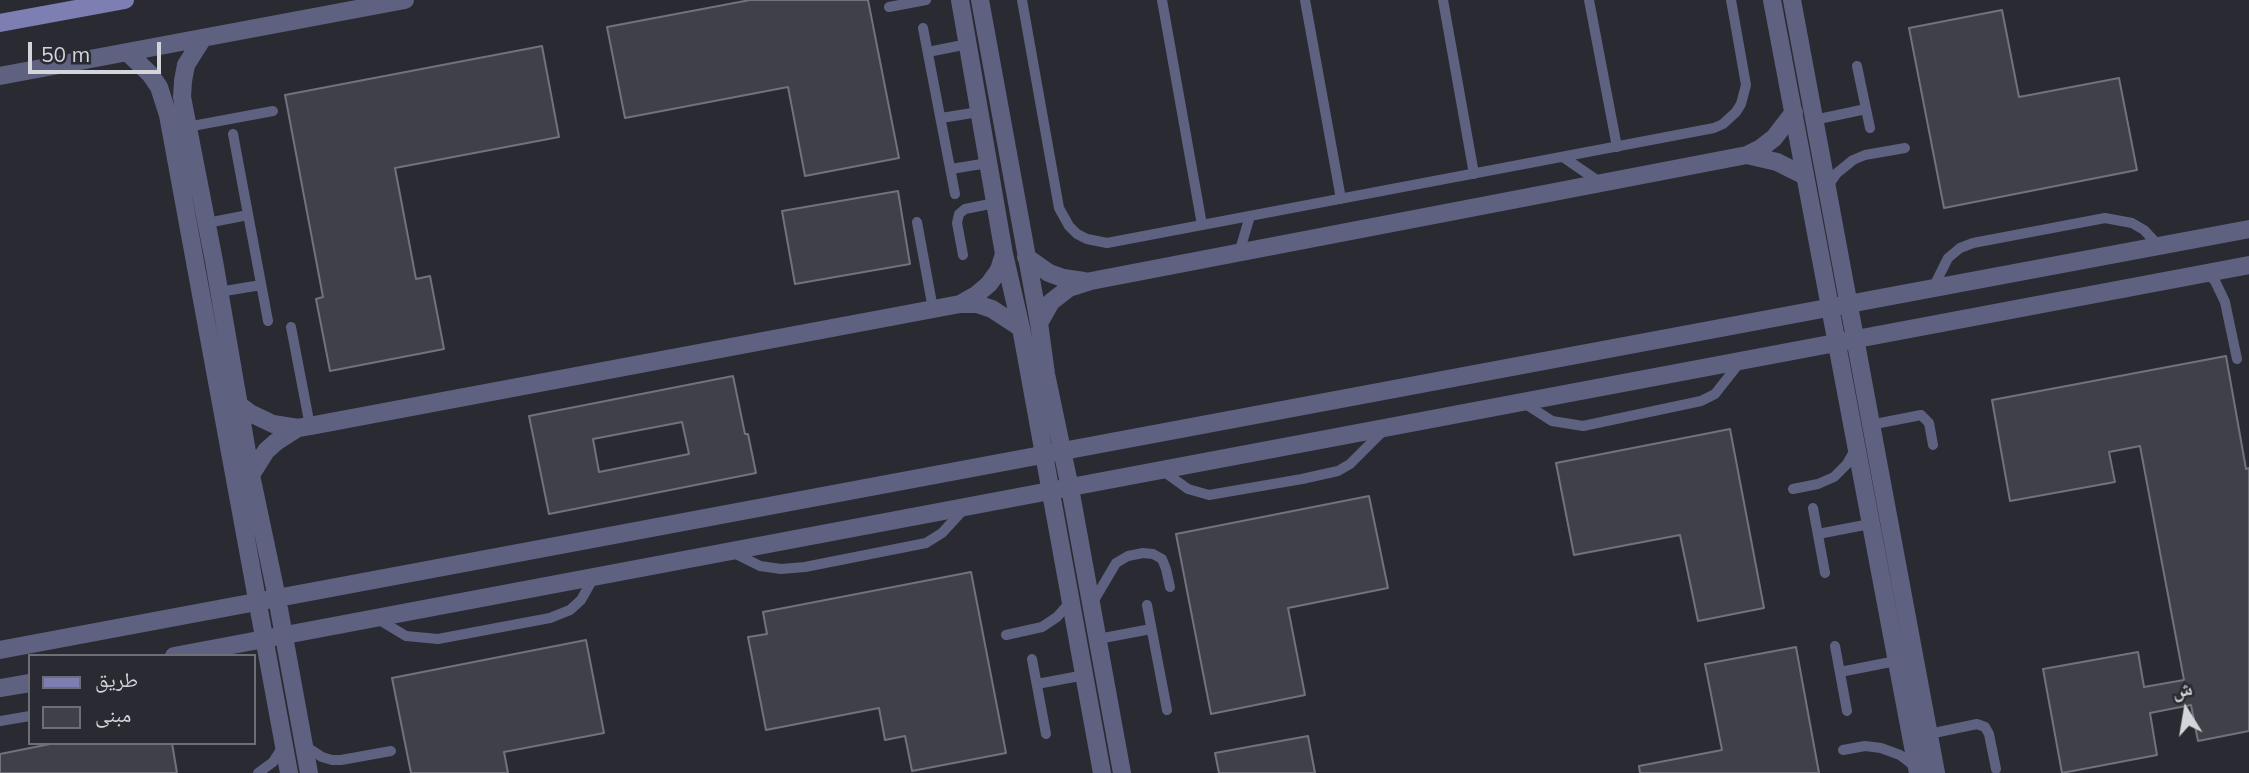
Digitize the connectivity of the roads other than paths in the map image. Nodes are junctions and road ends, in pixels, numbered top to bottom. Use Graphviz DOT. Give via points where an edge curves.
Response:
graph roads {
  1 [pos="125,0"];
  2 [pos="405,0"];
  3 [pos="926,0"];
  4 [pos="960,0"];
  5 [pos="980,0"];
  6 [pos="1022,0"];
  7 [pos="1162,0"];
  8 [pos="1305,0"];
  9 [pos="1443,0"];
  10 [pos="1589,0"];
  11 [pos="1731,0"];
  12 [pos="1772,0"];
  13 [pos="1792,0"];
  14 [pos="889,7"];
  15 [pos="0,23"];
  16 [pos="923,28"];
  17 [pos="203,38"];
  18 [pos="968,44"];
  19 [pos="127,52"];
  20 [pos="928,52"];
  21 [pos="1857,66"];
  22 [pos="0,76"];
  23 [pos="1867,109"];
  24 [pos="273,111"];
  25 [pos="979,112"];
  26 [pos="1794,112"];
  27 [pos="941,118"];
  28 [pos="1814,120"];
  29 [pos="187,127"];
  30 [pos="1870,128"];
  31 [pos="233,134"];
  32 [pos="1617,147"];
  33 [pos="1905,148"];
  34 [pos="1746,155"];
  35 [pos="1563,157"];
  36 [pos="988,163"];
  37 [pos="951,169"];
  38 [pos="1474,174"];
  39 [pos="1805,176"];
  40 [pos="1601,183"];
  41 [pos="1826,189"];
  42 [pos="955,194"];
  43 [pos="1341,199"];
  44 [pos="995,203"];
  45 [pos="248,215"];
  46 [pos="1250,216"];
  47 [pos="917,222"];
  48 [pos="207,223"];
  49 [pos="1202,225"];
  50 [pos="2249,229"];
  51 [pos="2159,246"];
  52 [pos="1239,253"];
  53 [pos="1004,254"];
  54 [pos="963,255"];
  55 [pos="1026,257"];
  56 [pos="2249,265"];
  57 [pos="2207,273"];
  58 [pos="1091,281"];
  59 [pos="261,285"];
  60 [pos="1933,288"];
  61 [pos="219,292"];
  62 [pos="960,303"];
  63 [pos="1848,304"];
  64 [pos="1830,307"];
  65 [pos="933,309"];
  66 [pos="268,321"];
  67 [pos="1039,323"];
  68 [pos="291,327"];
  69 [pos="1021,328"];
  70 [pos="1854,339"];
  71 [pos="1836,343"];
  72 [pos="2237,359"];
  73 [pos="1742,361"];
  74 [pos="1523,402"];
  75 [pos="239,405"];
  76 [pos="1870,425"];
  77 [pos="304,427"];
  78 [pos="1385,428"];
  79 [pos="1933,445"];
  80 [pos="1856,447"];
  81 [pos="1062,451"];
  82 [pos="1044,455"];
  83 [pos="1163,471"];
  84 [pos="251,475"];
  85 [pos="1070,488"];
  86 [pos="1793,489"];
  87 [pos="1051,492"];
  88 [pos="964,508"];
  89 [pos="1813,508"];
  90 [pos="1870,524"];
  91 [pos="1818,534"];
  92 [pos="732,552"];
  93 [pos="1825,573"];
  94 [pos="594,577"];
  95 [pos="1170,587"];
  96 [pos="277,598"];
  97 [pos="258,601"];
  98 [pos="1072,601"];
  99 [pos="1147,605"];
  100 [pos="1091,606"];
  101 [pos="376,618"];
  102 [pos="1152,629"];
  103 [pos="284,635"];
  104 [pos="1006,635"];
  105 [pos="265,639"];
  106 [pos="1098,639"];
  107 [pos="1835,646"];
  108 [pos="0,650"];
  109 [pos="185,654"];
  110 [pos="1032,659"];
  111 [pos="1896,661"];
  112 [pos="1840,672"];
  113 [pos="1085,674"];
  114 [pos="28,683"];
  115 [pos="1037,684"];
  116 [pos="0,688"];
  117 [pos="1167,710"];
  118 [pos="1847,711"];
  119 [pos="28,716"];
  120 [pos="0,721"];
  121 [pos="1046,734"];
  122 [pos="1929,734"];
  123 [pos="284,744"];
  124 [pos="304,746"];
  125 [pos="1843,750"];
  126 [pos="391,751"];
  127 [pos="1996,769"];
  128 [pos="1917,770"];
  129 [pos="258,773"];
  130 [pos="289,773"];
  131 [pos="309,773"];
  132 [pos="1102,773"];
  133 [pos="1122,773"];
  134 [pos="1936,773"];
  1 -- 15 [label="main road"];
  2 -- 17 [label="street"];
  3 -- 14 [label="lane"];
  4 -- 18 [label="street"];
  5 -- 55 [label="street"];
  6 -- 49 [label="lane" via="1059,208 1069,226 1087,239 1107,243"];
  7 -- 49 [label="lane"];
  8 -- 43 [label="lane"];
  9 -- 38 [label="lane"];
  10 -- 32 [label="lane"];
  11 -- 32 [label="lane" via="1746,85 1736,112 1714,128"];
  12 -- 26 [label="street"];
  13 -- 28 [label="street"];
  16 -- 20 [label="lane"];
  17 -- 19 [label="street"];
  17 -- 29 [label="street" via="186,65 183,81"];
  18 -- 20 [label="lane"];
  18 -- 25 [label="street"];
  19 -- 22 [label="street"];
  19 -- 97 [label="street" via="159,87 168,115"];
  20 -- 27 [label="lane"];
  21 -- 23 [label="lane"];
  23 -- 28 [label="lane"];
  23 -- 30 [label="lane"];
  24 -- 29 [label="lane"];
  25 -- 27 [label="lane"];
  25 -- 36 [label="street"];
  26 -- 34 [label="street" via="1774,138"];
  26 -- 39 [label="street"];
  27 -- 37 [label="lane"];
  28 -- 41 [label="street"];
  29 -- 48 [label="street"];
  31 -- 45 [label="lane"];
  32 -- 35 [label="lane"];
  33 -- 41 [label="lane" via="1853,160"];
  34 -- 39 [label="street" via="1777,162"];
  34 -- 40 [label="street"];
  35 -- 38 [label="lane"];
  35 -- 40 [label="lane"];
  36 -- 37 [label="lane"];
  36 -- 44 [label="street"];
  37 -- 42 [label="lane"];
  38 -- 43 [label="lane"];
  39 -- 64 [label="street"];
  40 -- 52 [label="street"];
  41 -- 63 [label="street"];
  43 -- 46 [label="lane"];
  44 -- 53 [label="street"];
  44 -- 54 [label="lane" via="965,209 959,215"];
  45 -- 48 [label="lane"];
  45 -- 59 [label="lane"];
  46 -- 49 [label="lane"];
  46 -- 52 [label="lane"];
  47 -- 65 [label="lane"];
  48 -- 61 [label="street"];
  50 -- 51 [label="street"];
  51 -- 60 [label="street"];
  51 -- 60 [label="lane" via="2132,223 2105,218 1986,240 1960,248 1948,258"];
  52 -- 58 [label="street"];
  53 -- 62 [label="street" via="989,284"];
  53 -- 69 [label="street"];
  55 -- 58 [label="street" via="1049,273"];
  55 -- 67 [label="street"];
  56 -- 57 [label="street"];
  57 -- 70 [label="street"];
  57 -- 72 [label="lane" via="2225,302"];
  58 -- 67 [label="street" via="1069,288 1051,302"];
  59 -- 61 [label="lane"];
  59 -- 66 [label="lane"];
  60 -- 63 [label="street"];
  61 -- 75 [label="street"];
  62 -- 65 [label="street"];
  62 -- 69 [label="street" via="992,309"];
  63 -- 64 [label="street"];
  63 -- 70 [label="street"];
  64 -- 71 [label="street"];
  64 -- 81 [label="street"];
  65 -- 77 [label="street"];
  67 -- 81 [label="street"];
  68 -- 77 [label="lane"];
  69 -- 82 [label="street"];
  70 -- 71 [label="street"];
  70 -- 76 [label="street"];
  71 -- 73 [label="street"];
  71 -- 80 [label="street"];
  73 -- 74 [label="street"];
  73 -- 74 [label="lane" via="1714,394 1701,401 1583,426 1552,421"];
  74 -- 78 [label="street"];
  75 -- 77 [label="street" via="273,424"];
  75 -- 84 [label="street"];
  76 -- 79 [label="lane" via="1921,415 1929,423"];
  76 -- 122 [label="street"];
  77 -- 84 [label="street" via="266,451"];
  78 -- 83 [label="street"];
  78 -- 83 [label="lane" via="1350,464 1302,479 1209,495 1188,489"];
  80 -- 86 [label="lane" via="1834,477"];
  80 -- 90 [label="street"];
  81 -- 82 [label="street"];
  81 -- 85 [label="street"];
  82 -- 87 [label="street"];
  82 -- 96 [label="street"];
  83 -- 85 [label="street"];
  84 -- 96 [label="street"];
  85 -- 87 [label="street"];
  85 -- 100 [label="street"];
  87 -- 88 [label="street"];
  87 -- 98 [label="street"];
  88 -- 92 [label="street"];
  88 -- 92 [label="lane" via="926,543 805,567 760,566"];
  89 -- 91 [label="lane"];
  90 -- 91 [label="lane"];
  90 -- 111 [label="street"];
  91 -- 93 [label="lane"];
  92 -- 94 [label="street"];
  94 -- 101 [label="street"];
  94 -- 101 [label="lane" via="581,600 550,618 438,639 406,636"];
  95 -- 100 [label="lane" via="1162,559 1135,554 1111,568"];
  96 -- 97 [label="street"];
  96 -- 103 [label="street"];
  97 -- 105 [label="street"];
  97 -- 108 [label="street"];
  98 -- 104 [label="lane" via="1042,627"];
  98 -- 113 [label="street"];
  99 -- 102 [label="lane"];
  100 -- 106 [label="street"];
  101 -- 103 [label="street"];
  102 -- 106 [label="lane"];
  102 -- 117 [label="lane"];
  103 -- 105 [label="street"];
  103 -- 124 [label="street"];
  105 -- 109 [label="street"];
  105 -- 123 [label="street"];
  106 -- 133 [label="street"];
  107 -- 112 [label="lane"];
  110 -- 115 [label="lane"];
  111 -- 112 [label="lane"];
  111 -- 128 [label="street"];
  112 -- 118 [label="lane"];
  113 -- 115 [label="lane"];
  113 -- 132 [label="street"];
  114 -- 116 [label="street"];
  115 -- 121 [label="lane"];
  119 -- 120 [label="lane"];
  122 -- 127 [label="lane" via="1977,724 1985,727"];
  122 -- 134 [label="street"];
  123 -- 129 [label="lane" via="273,762"];
  123 -- 130 [label="street"];
  124 -- 126 [label="lane" via="332,760"];
  124 -- 131 [label="street"];
  125 -- 128 [label="lane" via="1881,748 1900,755"];
}
